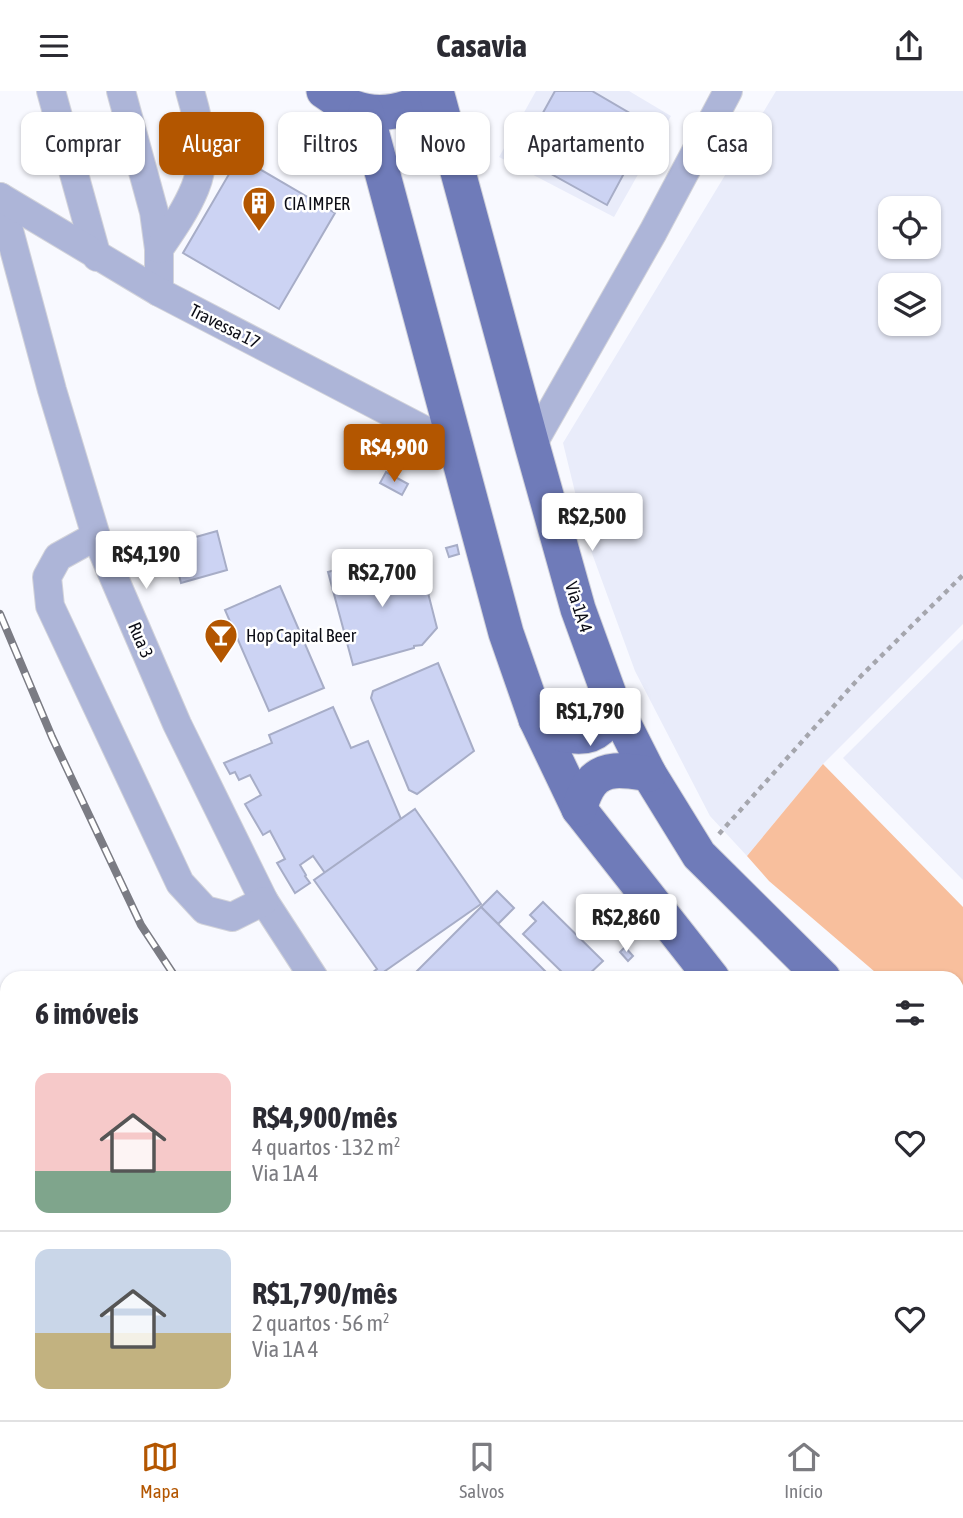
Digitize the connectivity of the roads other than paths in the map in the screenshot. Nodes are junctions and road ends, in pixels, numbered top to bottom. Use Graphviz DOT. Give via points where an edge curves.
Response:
graph roads {
  1 [pos="51,91"];
  2 [pos="121,91"];
  3 [pos="190,91"];
  4 [pos="324,91"];
  5 [pos="436,91"];
  6 [pos="728,91"];
  7 [pos="366,112"];
  8 [pos="382,112"];
  9 [pos="382,172"];
  10 [pos="0,197"];
  11 [pos="159,249"];
  12 [pos="97,257"];
  13 [pos="159,292"];
  14 [pos="532,445"];
  15 [pos="455,446"];
  16 [pos="96,536"];
  17 [pos="610,697"];
  18 [pos="536,719"];
  19 [pos="649,774"];
  20 [pos="579,809"];
  21 [pos="264,901"];
  22 [pos="309,971"];
  23 [pos="706,971"];
  24 [pos="816,971"];
  1 -- 12 [label="street"];
  2 -- 11 [label="street" via="155,212"];
  3 -- 11 [label="street" via="202,159 196,186"];
  4 -- 7 [label="main road" via="340,103"];
  5 -- 8 [label="main road" via="415,105"];
  5 -- 14 [label="main road, Via 1A 4"];
  6 -- 14 [label="street"];
  9 -- 15 [label="main road"];
  10 -- 12 [label="street, Travessa 17"];
  10 -- 16 [label="street, Rua 3"];
  11 -- 13 [label="street"];
  12 -- 13 [label="street, Travessa 17"];
  13 -- 15 [label="street, Travessa 17"];
  14 -- 17 [label="main road, Via 1A 4" via="578,609"];
  15 -- 18 [label="main road" via="506,633"];
  16 -- 21 [label="street, Rua 3" via="177,724"];
  16 -- 21 [label="street" via="58,557 47,577 50,605 180,883 205,910 232,918"];
  17 -- 18 [label="main road" via="607,723 582,736 566,735"];
  17 -- 19 [label="main road, Via 1A 4"];
  18 -- 20 [label="main road"];
  19 -- 20 [label="main road" via="622,770 599,775 589,784"];
  19 -- 24 [label="main road, Via 1A 4" via="699,855"];
  20 -- 23 [label="main road"];
  21 -- 22 [label="street, Rua 3"];
}
